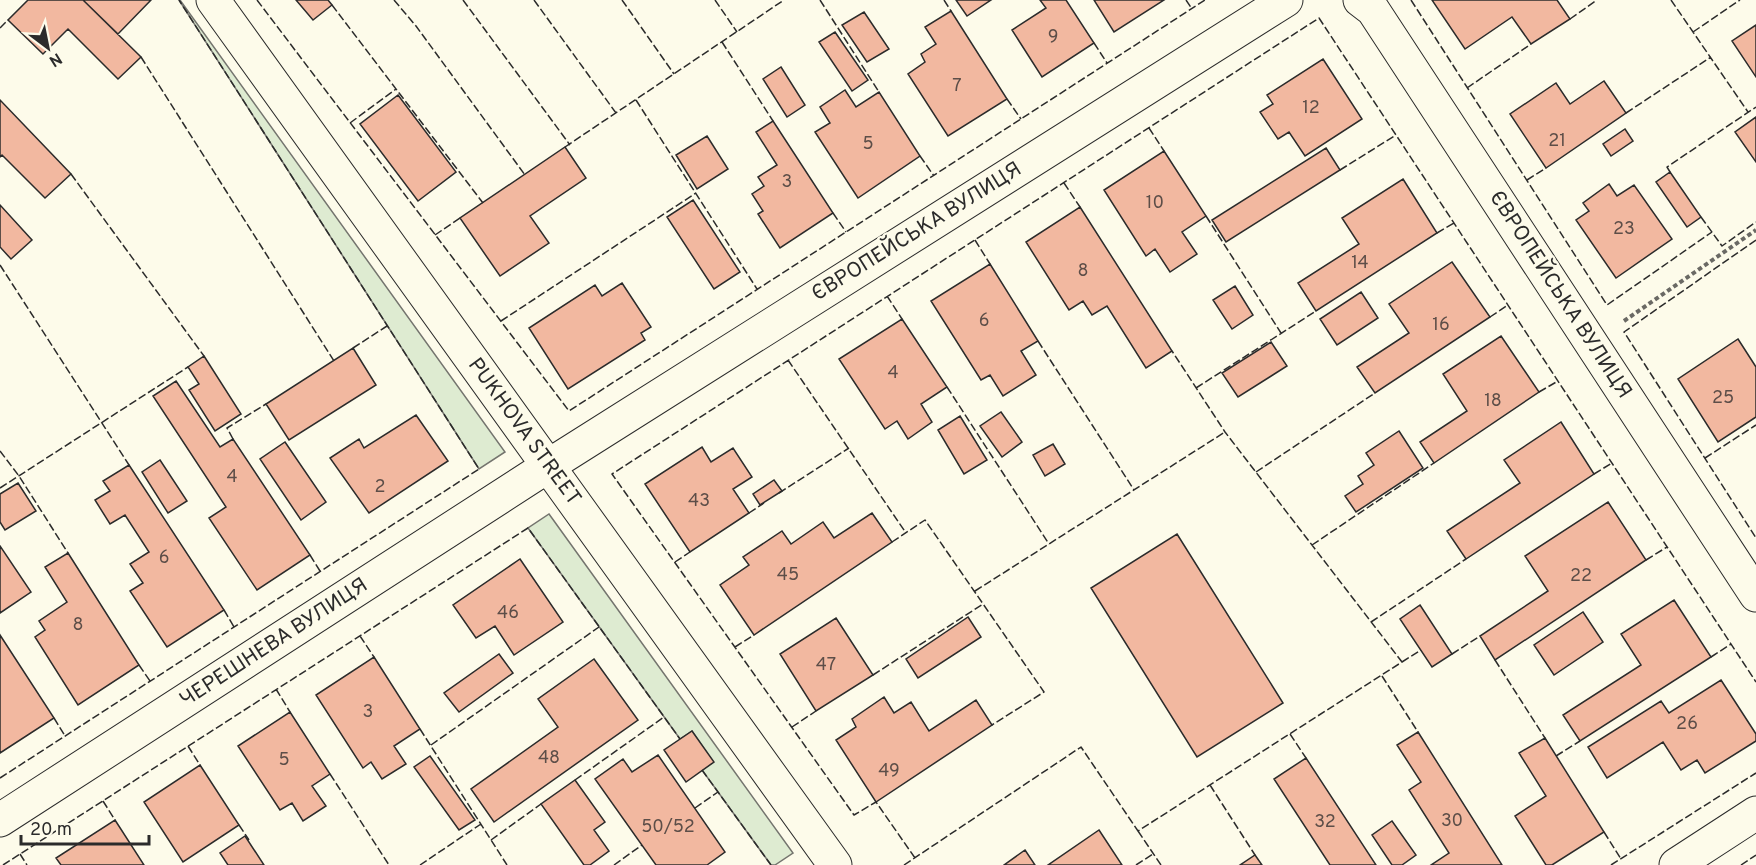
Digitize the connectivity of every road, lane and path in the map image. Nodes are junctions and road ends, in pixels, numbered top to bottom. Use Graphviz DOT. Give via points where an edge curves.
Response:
graph roads {
  1 [pos="213,0"];
  2 [pos="1286,0"];
  3 [pos="1360,0"];
  4 [pos="1756,230"];
  5 [pos="1591,344"];
  6 [pos="548,466"];
  7 [pos="1756,594"];
  8 [pos="1756,813"];
  9 [pos="0,820"];
  10 [pos="835,865"];
  11 [pos="1676,865"];
  1 -- 6 [label="street, PUKHOVA STREET"];
  2 -- 6 [label="street, ЄВРОПЕЙСЬКА ВУЛИЦЯ"];
  3 -- 5 [label="street, ЄВРОПЕЙСЬКА ВУЛИЦЯ" via="1373,10"];
  4 -- 5 [label="path"];
  5 -- 7 [label="street, ЄВРОПЕЙСЬКА ВУЛИЦЯ"];
  6 -- 9 [label="street, ЧЕРЕШНЕВА ВУЛИЦЯ"];
  6 -- 10 [label="street, PUKHOVA STREET"];
  8 -- 11 [label="street"];
}
